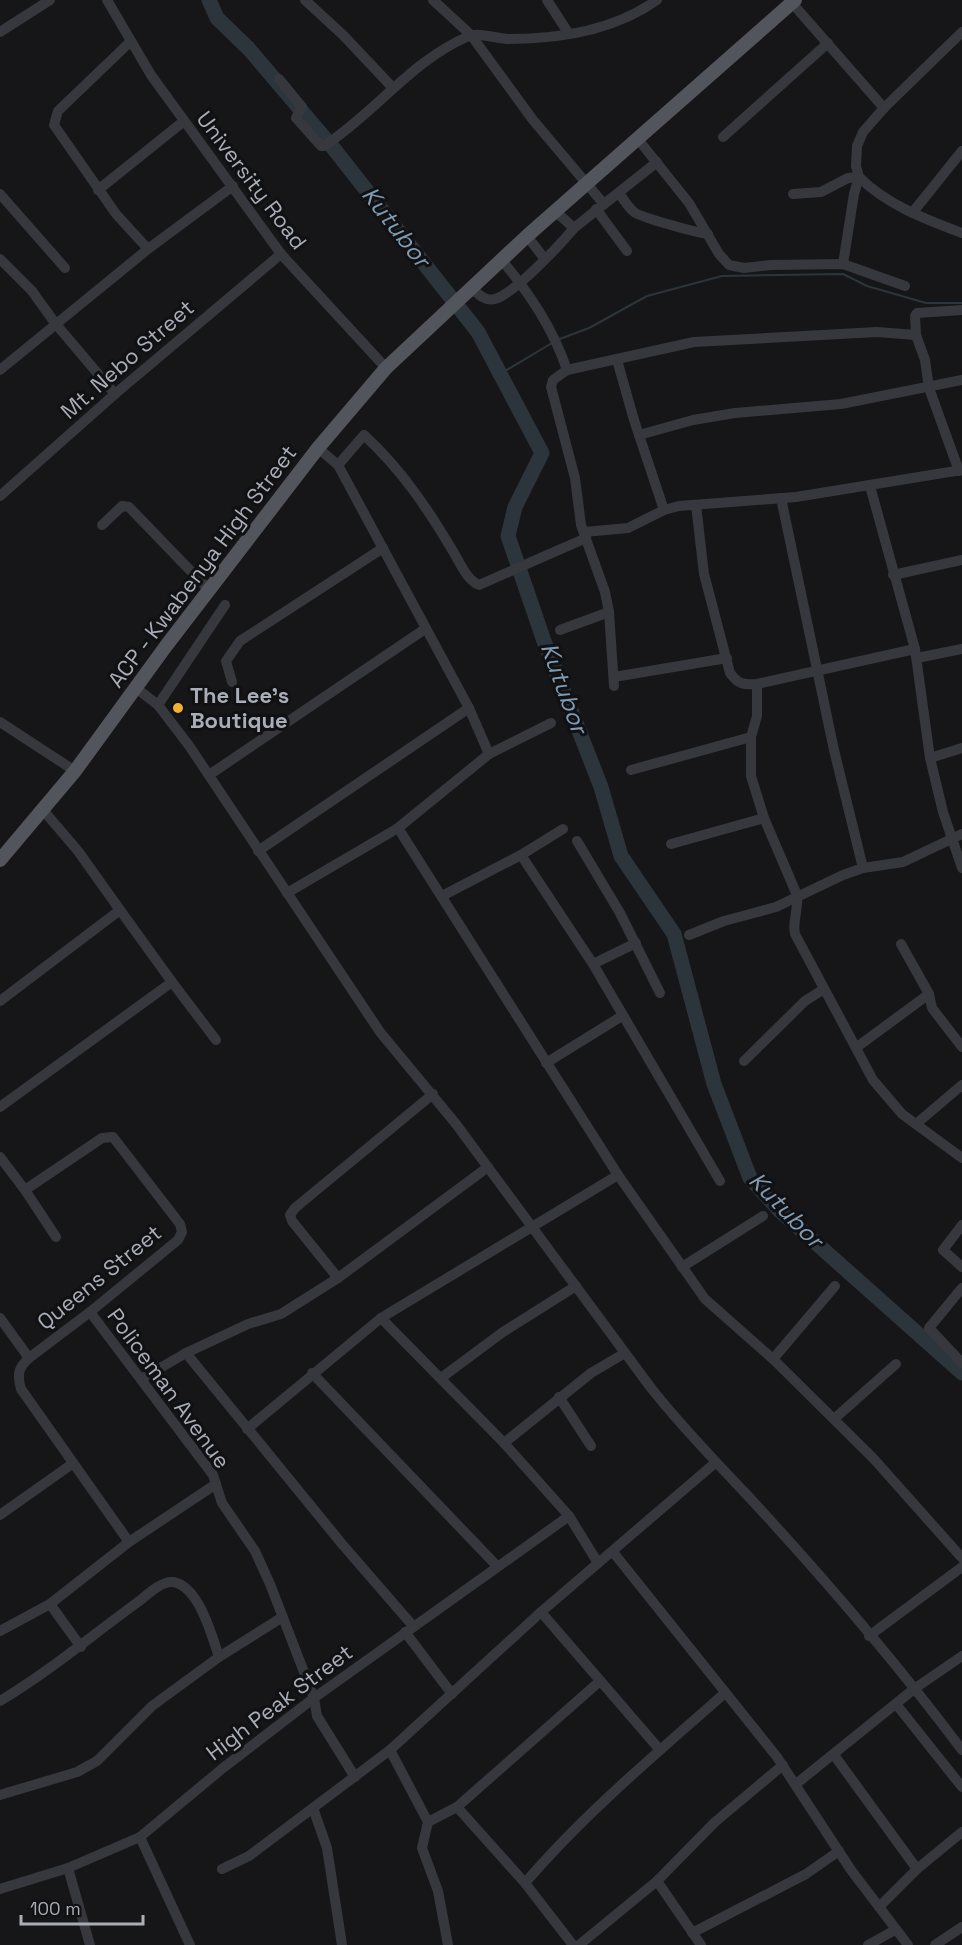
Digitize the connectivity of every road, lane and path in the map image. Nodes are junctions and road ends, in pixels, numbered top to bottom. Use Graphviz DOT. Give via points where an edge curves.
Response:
graph roads {
  1 [pos="50,0"];
  2 [pos="107,0"];
  3 [pos="305,0"];
  4 [pos="433,0"];
  5 [pos="547,0"];
  6 [pos="652,1"];
  7 [pos="794,2"];
  8 [pos="0,32"];
  9 [pos="962,32"];
  10 [pos="569,34"];
  11 [pos="471,35"];
  12 [pos="130,42"];
  13 [pos="828,43"];
  14 [pos="279,79"];
  15 [pos="393,88"];
  16 [pos="884,108"];
  17 [pos="184,121"];
  18 [pos="723,137"];
  19 [pos="637,138"];
  20 [pos="962,151"];
  21 [pos="657,162"];
  22 [pos="859,177"];
  23 [pos="586,185"];
  24 [pos="233,186"];
  25 [pos="99,190"];
  26 [pos="619,193"];
  27 [pos="0,194"];
  28 [pos="793,194"];
  29 [pos="599,206"];
  30 [pos="555,211"];
  31 [pos="913,212"];
  32 [pos="574,228"];
  33 [pos="962,233"];
  34 [pos="708,234"];
  35 [pos="527,236"];
  36 [pos="148,249"];
  37 [pos="627,251"];
  38 [pos="281,254"];
  39 [pos="544,258"];
  40 [pos="0,259"];
  41 [pos="501,259"];
  42 [pos="843,264"];
  43 [pos="65,268"];
  44 [pos="520,282"];
  45 [pos="905,286"];
  46 [pos="466,292"];
  47 [pos="962,310"];
  48 [pos="55,323"];
  49 [pos="916,335"];
  50 [pos="617,360"];
  51 [pos="386,368"];
  52 [pos="0,370"];
  53 [pos="567,370"];
  54 [pos="962,380"];
  55 [pos="929,388"];
  56 [pos="115,394"];
  57 [pos="639,435"];
  58 [pos="318,448"];
  59 [pos="338,465"];
  60 [pos="960,470"];
  61 [pos="870,486"];
  62 [pos="0,496"];
  63 [pos="781,498"];
  64 [pos="696,505"];
  65 [pos="664,510"];
  66 [pos="102,525"];
  67 [pos="585,535"];
  68 [pos="383,548"];
  69 [pos="962,560"];
  70 [pos="893,575"];
  71 [pos="209,590"];
  72 [pos="225,605"];
  73 [pos="609,612"];
  74 [pos="424,629"];
  75 [pos="560,630"];
  76 [pos="962,649"];
  77 [pos="916,653"];
  78 [pos="727,658"];
  79 [pos="819,669"];
  80 [pos="232,682"];
  81 [pos="757,684"];
  82 [pos="136,688"];
  83 [pos="158,705"];
  84 [pos="469,708"];
  85 [pos="0,722"];
  86 [pos="551,723"];
  87 [pos="751,737"];
  88 [pos="962,748"];
  89 [pos="489,754"];
  90 [pos="930,758"];
  91 [pos="631,770"];
  92 [pos="75,771"];
  93 [pos="208,775"];
  94 [pos="43,810"];
  95 [pos="764,818"];
  96 [pos="398,828"];
  97 [pos="563,829"];
  98 [pos="962,834"];
  99 [pos="951,838"];
  100 [pos="577,841"];
  101 [pos="671,844"];
  102 [pos="258,851"];
  103 [pos="521,855"];
  104 [pos="0,860"];
  105 [pos="863,868"];
  106 [pos="962,868"];
  107 [pos="287,893"];
  108 [pos="442,896"];
  109 [pos="797,896"];
  110 [pos="120,910"];
  111 [pos="689,935"];
  112 [pos="636,943"];
  113 [pos="901,944"];
  114 [pos="593,964"];
  115 [pos="172,982"];
  116 [pos="824,989"];
  117 [pos="660,993"];
  118 [pos="929,994"];
  119 [pos="0,1001"];
  120 [pos="622,1016"];
  121 [pos="216,1040"];
  122 [pos="857,1047"];
  123 [pos="962,1047"];
  124 [pos="744,1060"];
  125 [pos="546,1063"];
  126 [pos="962,1085"];
  127 [pos="433,1094"];
  128 [pos="0,1107"];
  129 [pos="916,1124"];
  130 [pos="0,1157"];
  131 [pos="962,1158"];
  132 [pos="488,1167"];
  133 [pos="618,1175"];
  134 [pos="720,1181"];
  135 [pos="25,1190"];
  136 [pos="763,1215"];
  137 [pos="962,1225"];
  138 [pos="532,1228"];
  139 [pos="56,1237"];
  140 [pos="682,1266"];
  141 [pos="962,1267"];
  142 [pos="338,1278"];
  143 [pos="576,1286"];
  144 [pos="836,1286"];
  145 [pos="962,1288"];
  146 [pos="90,1312"];
  147 [pos="0,1317"];
  148 [pos="381,1318"];
  149 [pos="186,1353"];
  150 [pos="625,1353"];
  151 [pos="29,1358"];
  152 [pos="773,1359"];
  153 [pos="962,1363"];
  154 [pos="896,1364"];
  155 [pos="312,1373"];
  156 [pos="441,1378"];
  157 [pos="141,1379"];
  158 [pos="559,1397"];
  159 [pos="834,1419"];
  160 [pos="247,1429"];
  161 [pos="504,1443"];
  162 [pos="591,1446"];
  163 [pos="715,1463"];
  164 [pos="72,1464"];
  165 [pos="216,1484"];
  166 [pos="0,1515"];
  167 [pos="568,1516"];
  168 [pos="129,1542"];
  169 [pos="613,1552"];
  170 [pos="962,1558"];
  171 [pos="598,1563"];
  172 [pos="497,1566"];
  173 [pos="962,1567"];
  174 [pos="50,1604"];
  175 [pos="541,1612"];
  176 [pos="281,1618"];
  177 [pos="409,1629"];
  178 [pos="0,1631"];
  179 [pos="869,1636"];
  180 [pos="81,1647"];
  181 [pos="962,1656"];
  182 [pos="219,1658"];
  183 [pos="600,1681"];
  184 [pos="914,1689"];
  185 [pos="726,1693"];
  186 [pos="452,1694"];
  187 [pos="314,1698"];
  188 [pos="0,1701"];
  189 [pos="896,1704"];
  190 [pos="390,1750"];
  191 [pos="660,1750"];
  192 [pos="962,1750"];
  193 [pos="834,1755"];
  194 [pos="783,1765"];
  195 [pos="355,1777"];
  196 [pos="796,1784"];
  197 [pos="962,1788"];
  198 [pos="0,1795"];
  199 [pos="457,1807"];
  200 [pos="313,1808"];
  201 [pos="428,1822"];
  202 [pos="962,1833"];
  203 [pos="140,1838"];
  204 [pos="839,1851"];
  205 [pos="68,1868"];
  206 [pos="222,1869"];
  207 [pos="917,1869"];
  208 [pos="657,1881"];
  209 [pos="525,1882"];
  210 [pos="0,1890"];
  211 [pos="879,1907"];
  212 [pos="962,1927"];
  213 [pos="895,1930"];
  214 [pos="692,1933"];
  215 [pos="90,1945"];
  216 [pos="190,1945"];
  217 [pos="342,1945"];
  218 [pos="448,1945"];
  219 [pos="573,1945"];
  220 [pos="579,1945"];
  221 [pos="701,1945"];
  222 [pos="868,1945"];
  223 [pos="908,1945"];
  224 [pos="935,1945"];
  1 -- 8 [label="street"];
  2 -- 12 [label="street, University Road"];
  3 -- 15 [label="street"];
  4 -- 11 [label="street"];
  5 -- 10 [label="street"];
  6 -- 10 [label="street" via="616,21"];
  7 -- 13 [label="street"];
  7 -- 19 [label="main road, ACP - Kwabenya High Street"];
  9 -- 16 [label="street"];
  10 -- 11 [label="street" via="498,39"];
  11 -- 15 [label="street"];
  11 -- 23 [label="street"];
  12 -- 17 [label="street, University Road"];
  12 -- 25 [label="street" via="54,118 54,125"];
  13 -- 16 [label="street"];
  13 -- 18 [label="street"];
  14 -- 15 [label="street" via="302,107 296,118 321,146"];
  16 -- 22 [label="street" via="857,146"];
  17 -- 24 [label="street, University Road"];
  17 -- 25 [label="street"];
  19 -- 21 [label="street"];
  19 -- 23 [label="main road, ACP - Kwabenya High Street"];
  20 -- 31 [label="street"];
  21 -- 26 [label="street"];
  21 -- 34 [label="street"];
  22 -- 28 [label="street" via="848,178 821,192"];
  22 -- 31 [label="street" via="898,207"];
  22 -- 42 [label="street"];
  23 -- 29 [label="street"];
  23 -- 30 [label="main road, ACP - Kwabenya High Street"];
  24 -- 36 [label="street"];
  24 -- 38 [label="street, University Road"];
  25 -- 36 [label="street"];
  26 -- 29 [label="street"];
  26 -- 34 [label="street" via="643,218"];
  27 -- 43 [label="street"];
  29 -- 32 [label="street"];
  29 -- 37 [label="street"];
  30 -- 32 [label="street"];
  30 -- 35 [label="main road, ACP - Kwabenya High Street"];
  31 -- 33 [label="street"];
  32 -- 39 [label="street"];
  34 -- 42 [label="street" via="724,261 735,267"];
  35 -- 39 [label="street"];
  35 -- 41 [label="main road, ACP - Kwabenya High Street"];
  36 -- 48 [label="street"];
  38 -- 51 [label="street, University Road"];
  38 -- 56 [label="street, Mt. Nebo Street"];
  39 -- 44 [label="street"];
  40 -- 48 [label="street" via="32,291"];
  41 -- 44 [label="street"];
  41 -- 46 [label="main road, ACP - Kwabenya High Street"];
  42 -- 45 [label="street"];
  44 -- 46 [label="street" via="495,299"];
  44 -- 53 [label="street" via="560,346"];
  46 -- 51 [label="main road, ACP - Kwabenya High Street"];
  47 -- 49 [label="street" via="917,314"];
  48 -- 52 [label="street"];
  48 -- 56 [label="street"];
  49 -- 50 [label="street" via="878,332 694,342"];
  49 -- 55 [label="street"];
  50 -- 53 [label="street"];
  50 -- 57 [label="street"];
  51 -- 58 [label="main road, ACP - Kwabenya High Street"];
  53 -- 67 [label="street" via="553,380 551,387 575,478"];
  54 -- 55 [label="street"];
  55 -- 57 [label="street" via="841,404 735,413"];
  55 -- 60 [label="street"];
  56 -- 62 [label="street, Mt. Nebo Street"];
  57 -- 65 [label="street"];
  58 -- 59 [label="street"];
  58 -- 71 [label="main road, ACP - Kwabenya High Street"];
  59 -- 67 [label="street" via="364,435 391,459 428,507 473,583 479,585"];
  59 -- 68 [label="street"];
  60 -- 61 [label="street"];
  61 -- 63 [label="street"];
  61 -- 70 [label="street"];
  63 -- 64 [label="street"];
  63 -- 79 [label="street"];
  64 -- 65 [label="street"];
  64 -- 78 [label="street" via="704,574"];
  65 -- 67 [label="street" via="628,528"];
  66 -- 71 [label="street" via="122,506 129,507"];
  67 -- 73 [label="street"];
  68 -- 74 [label="street"];
  68 -- 80 [label="street" via="240,641 226,661"];
  69 -- 70 [label="street"];
  70 -- 77 [label="street"];
  71 -- 82 [label="main road, ACP - Kwabenya High Street"];
  72 -- 83 [label="street"];
  73 -- 75 [label="street"];
  73 -- 78 [label="street" via="614,682"];
  74 -- 84 [label="street"];
  74 -- 93 [label="street"];
  76 -- 77 [label="street"];
  77 -- 79 [label="street"];
  77 -- 90 [label="street"];
  78 -- 81 [label="street" via="735,681 742,685"];
  79 -- 81 [label="street"];
  79 -- 105 [label="street"];
  81 -- 87 [label="street"];
  82 -- 83 [label="street"];
  82 -- 92 [label="main road, ACP - Kwabenya High Street"];
  83 -- 93 [label="street"];
  84 -- 89 [label="street"];
  84 -- 102 [label="street"];
  85 -- 92 [label="street"];
  86 -- 89 [label="street"];
  87 -- 91 [label="street"];
  87 -- 95 [label="street" via="751,776"];
  88 -- 90 [label="street"];
  89 -- 96 [label="street"];
  90 -- 99 [label="street"];
  92 -- 94 [label="main road, ACP - Kwabenya High Street"];
  93 -- 102 [label="street"];
  94 -- 104 [label="main road, ACP - Kwabenya High Street"];
  94 -- 110 [label="street"];
  95 -- 101 [label="street"];
  95 -- 109 [label="street"];
  96 -- 107 [label="street"];
  96 -- 108 [label="street"];
  97 -- 103 [label="street"];
  98 -- 99 [label="street"];
  99 -- 105 [label="street" via="903,862"];
  99 -- 106 [label="street"];
  100 -- 112 [label="street"];
  102 -- 107 [label="street"];
  103 -- 108 [label="street"];
  103 -- 114 [label="street"];
  105 -- 109 [label="street"];
  107 -- 127 [label="street" via="380,1032"];
  108 -- 125 [label="street"];
  109 -- 111 [label="street" via="770,910 724,921"];
  109 -- 116 [label="street" via="795,934"];
  110 -- 115 [label="street"];
  110 -- 119 [label="street"];
  112 -- 114 [label="street"];
  112 -- 117 [label="street"];
  113 -- 118 [label="street"];
  114 -- 120 [label="street"];
  115 -- 121 [label="street"];
  115 -- 128 [label="street"];
  116 -- 122 [label="street"];
  116 -- 124 [label="street" via="805,1001"];
  118 -- 122 [label="street"];
  118 -- 123 [label="street" via="932,1008"];
  120 -- 125 [label="street"];
  120 -- 134 [label="street"];
  122 -- 129 [label="street" via="882,1093"];
  125 -- 133 [label="street"];
  126 -- 129 [label="street"];
  127 -- 132 [label="street"];
  127 -- 142 [label="street" via="290,1215"];
  129 -- 131 [label="street"];
  130 -- 135 [label="street"];
  132 -- 138 [label="street"];
  132 -- 142 [label="street"];
  133 -- 138 [label="street"];
  133 -- 140 [label="street"];
  135 -- 139 [label="street"];
  135 -- 146 [label="street, Queens Street" via="102,1138 113,1137 180,1224 178,1240"];
  136 -- 140 [label="street"];
  137 -- 141 [label="street" via="943,1250"];
  138 -- 143 [label="street"];
  138 -- 148 [label="street"];
  140 -- 152 [label="street" via="705,1299"];
  142 -- 149 [label="street" via="281,1314 248,1324"];
  143 -- 150 [label="street"];
  143 -- 156 [label="street" via="503,1332"];
  144 -- 152 [label="street"];
  145 -- 153 [label="street" via="929,1328"];
  146 -- 151 [label="street, Queens Street"];
  146 -- 157 [label="street, Policeman Avenue"];
  147 -- 151 [label="street"];
  148 -- 155 [label="street"];
  148 -- 156 [label="street"];
  149 -- 157 [label="street"];
  149 -- 160 [label="street"];
  150 -- 158 [label="street"];
  150 -- 163 [label="street" via="684,1430"];
  151 -- 164 [label="street" via="17,1376 21,1389"];
  152 -- 159 [label="street"];
  154 -- 159 [label="street"];
  155 -- 160 [label="street"];
  155 -- 172 [label="street"];
  156 -- 161 [label="street"];
  157 -- 165 [label="street, Policeman Avenue" via="207,1466"];
  158 -- 161 [label="street"];
  158 -- 162 [label="street"];
  159 -- 170 [label="street"];
  160 -- 177 [label="street"];
  161 -- 167 [label="street"];
  163 -- 169 [label="street"];
  163 -- 179 [label="street"];
  164 -- 166 [label="street"];
  164 -- 168 [label="street"];
  165 -- 168 [label="street"];
  165 -- 176 [label="street, Policeman Avenue" via="222,1503 255,1551"];
  167 -- 171 [label="street"];
  167 -- 172 [label="street, High Peak Street"];
  168 -- 174 [label="street"];
  169 -- 171 [label="street"];
  169 -- 185 [label="street"];
  171 -- 175 [label="street"];
  172 -- 177 [label="street, High Peak Street"];
  173 -- 179 [label="street"];
  174 -- 178 [label="street"];
  174 -- 180 [label="street"];
  175 -- 183 [label="street"];
  175 -- 186 [label="street"];
  176 -- 182 [label="street"];
  176 -- 187 [label="street, Policeman Avenue"];
  177 -- 186 [label="street"];
  177 -- 187 [label="street, High Peak Street"];
  179 -- 184 [label="street"];
  180 -- 182 [label="street" via="132,1605 170,1582 191,1593 209,1626"];
  180 -- 188 [label="street"];
  181 -- 184 [label="street"];
  182 -- 198 [label="street" via="152,1706 97,1761 77,1772"];
  183 -- 191 [label="street"];
  183 -- 199 [label="street"];
  184 -- 189 [label="street"];
  184 -- 192 [label="street"];
  185 -- 191 [label="street"];
  185 -- 194 [label="street"];
  186 -- 190 [label="street"];
  187 -- 195 [label="street, Policeman Avenue" via="317,1716"];
  187 -- 203 [label="street, High Peak Street"];
  189 -- 193 [label="street"];
  189 -- 197 [label="street"];
  190 -- 195 [label="street"];
  190 -- 201 [label="street"];
  191 -- 209 [label="street"];
  193 -- 196 [label="street"];
  193 -- 207 [label="street"];
  194 -- 196 [label="street"];
  194 -- 208 [label="street" via="715,1822"];
  195 -- 200 [label="street"];
  196 -- 204 [label="street"];
  199 -- 201 [label="street"];
  199 -- 209 [label="street"];
  200 -- 206 [label="street" via="249,1856"];
  200 -- 217 [label="street" via="327,1848"];
  201 -- 218 [label="street" via="422,1848 438,1891"];
  202 -- 207 [label="street"];
  203 -- 205 [label="street, High Peak Street"];
  203 -- 216 [label="street"];
  204 -- 211 [label="street"];
  204 -- 214 [label="street" via="806,1874"];
  205 -- 210 [label="street, High Peak Street"];
  205 -- 215 [label="street"];
  207 -- 211 [label="street"];
  208 -- 214 [label="street"];
  208 -- 220 [label="street"];
  209 -- 219 [label="street"];
  211 -- 213 [label="street"];
  212 -- 224 [label="street"];
  213 -- 222 [label="street"];
  213 -- 223 [label="street"];
  214 -- 221 [label="street"];
}
